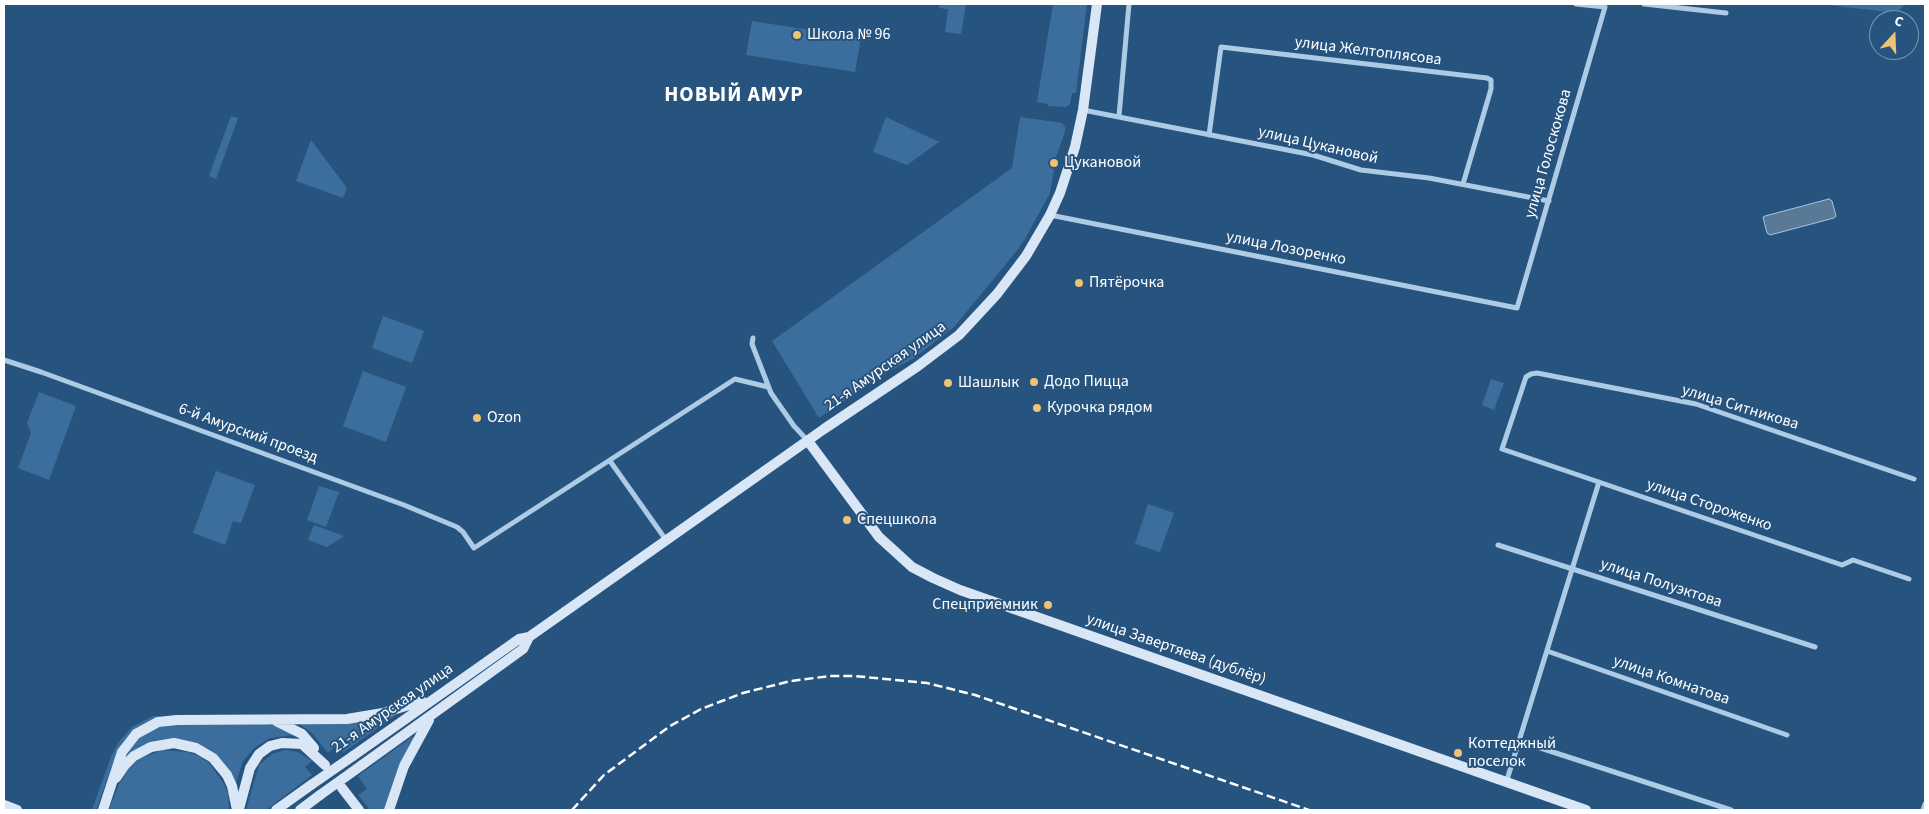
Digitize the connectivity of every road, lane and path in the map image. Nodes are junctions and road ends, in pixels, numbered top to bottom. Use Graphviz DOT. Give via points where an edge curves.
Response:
graph roads {
  1 [pos="1097,4"];
  2 [pos="1129,4"];
  3 [pos="1576,4"];
  4 [pos="1644,4"];
  5 [pos="1726,13"];
  6 [pos="1083,110"];
  7 [pos="1119,116"];
  8 [pos="1209,135"];
  9 [pos="1463,184"];
  10 [pos="1549,201"];
  11 [pos="1050,215"];
  12 [pos="1517,308"];
  13 [pos="753,338"];
  14 [pos="4,360"];
  15 [pos="768,387"];
  16 [pos="808,441"];
  17 [pos="1502,449"];
  18 [pos="610,460"];
  19 [pos="1914,479"];
  20 [pos="1599,482"];
  21 [pos="666,540"];
  22 [pos="1498,545"];
  23 [pos="1572,569"];
  24 [pos="1909,579"];
  25 [pos="529,637"];
  26 [pos="1816,647"];
  27 [pos="1547,651"];
  28 [pos="428,702"];
  29 [pos="433,714"];
  30 [pos="270,719"];
  31 [pos="1787,735"];
  32 [pos="1519,741"];
  33 [pos="1506,783"];
  34 [pos="112,785"];
  35 [pos="342,788"];
  36 [pos="1925,804"];
  37 [pos="4,805"];
  38 [pos="17,810"];
  39 [pos="103,810"];
  40 [pos="238,810"];
  41 [pos="276,810"];
  42 [pos="300,810"];
  43 [pos="359,810"];
  44 [pos="389,810"];
  45 [pos="1586,810"];
  46 [pos="1731,810"];
  47 [pos="1923,810"];
  1 -- 6 [label="main road, 21-я Амурская улица"];
  2 -- 7 [label="street"];
  3 -- 10 [label="street, улица Голоскокова" via="1605,7"];
  4 -- 5 [label="street"];
  6 -- 7 [label="street, улица Цукановой"];
  6 -- 11 [label="main road, 21-я Амурская улица" via="1068,172"];
  7 -- 8 [label="street, улица Цукановой"];
  8 -- 9 [label="street, улица Цукановой" via="1313,155 1361,170"];
  8 -- 9 [label="street, улица Желтоплясова" via="1221,47 1487,78 1491,80 1491,89"];
  9 -- 10 [label="street, улица Цукановой"];
  10 -- 12 [label="street, улица Голоскокова"];
  11 -- 12 [label="street, улица Лозоренко"];
  11 -- 16 [label="main road, 21-я Амурская улица" via="1026,256 959,336"];
  13 -- 15 [label="street" via="752,344"];
  14 -- 18 [label="street, 6-й Амурский проезд" via="404,505 457,527 474,548"];
  15 -- 16 [label="street"];
  15 -- 18 [label="street" via="735,379"];
  16 -- 21 [label="main road, 21-я Амурская улица"];
  16 -- 33 [label="main road, улица Завертяева (дублёр)" via="879,537 912,567 933,578"];
  17 -- 19 [label="street, улица Ситникова" via="1526,377 1537,373 1696,404"];
  17 -- 20 [label="street, улица Стороженко"];
  18 -- 21 [label="street"];
  20 -- 23 [label="street"];
  20 -- 24 [label="street, улица Стороженко" via="1842,565 1853,560"];
  21 -- 25 [label="main road, 21-я Амурская улица"];
  22 -- 23 [label="street, улица Полуэктова"];
  23 -- 26 [label="street, улица Полуэктова"];
  23 -- 27 [label="street"];
  25 -- 28 [label="main road, 21-я Амурская улица" via="519,639"];
  25 -- 29 [label="main road, 21-я Амурская улица" via="523,649"];
  27 -- 31 [label="street, улица Комнатова"];
  27 -- 32 [label="street"];
  28 -- 30 [label="main road" via="421,701 358,718"];
  28 -- 41 [label="main road, 21-я Амурская улица, bridge"];
  29 -- 42 [label="main road, 21-я Амурская улица, bridge"];
  29 -- 44 [label="main road" via="404,766"];
  30 -- 34 [label="main road" via="167,720 150,726 136,734 122,752"];
  30 -- 40 [label="main road" via="302,734 311,742 321,761 307,747 296,742 265,749 250,768"];
  32 -- 33 [label="street"];
  32 -- 46 [label="street"];
  33 -- 45 [label="main road, улица Завертяева (дублёр)"];
  34 -- 39 [label="main road"];
  34 -- 40 [label="main road" via="125,765 138,754 161,744 185,745 205,752 221,766 232,786"];
  35 -- 43 [label="main road"];
  36 -- 47 [label="street"];
  37 -- 38 [label="main road"];
}
